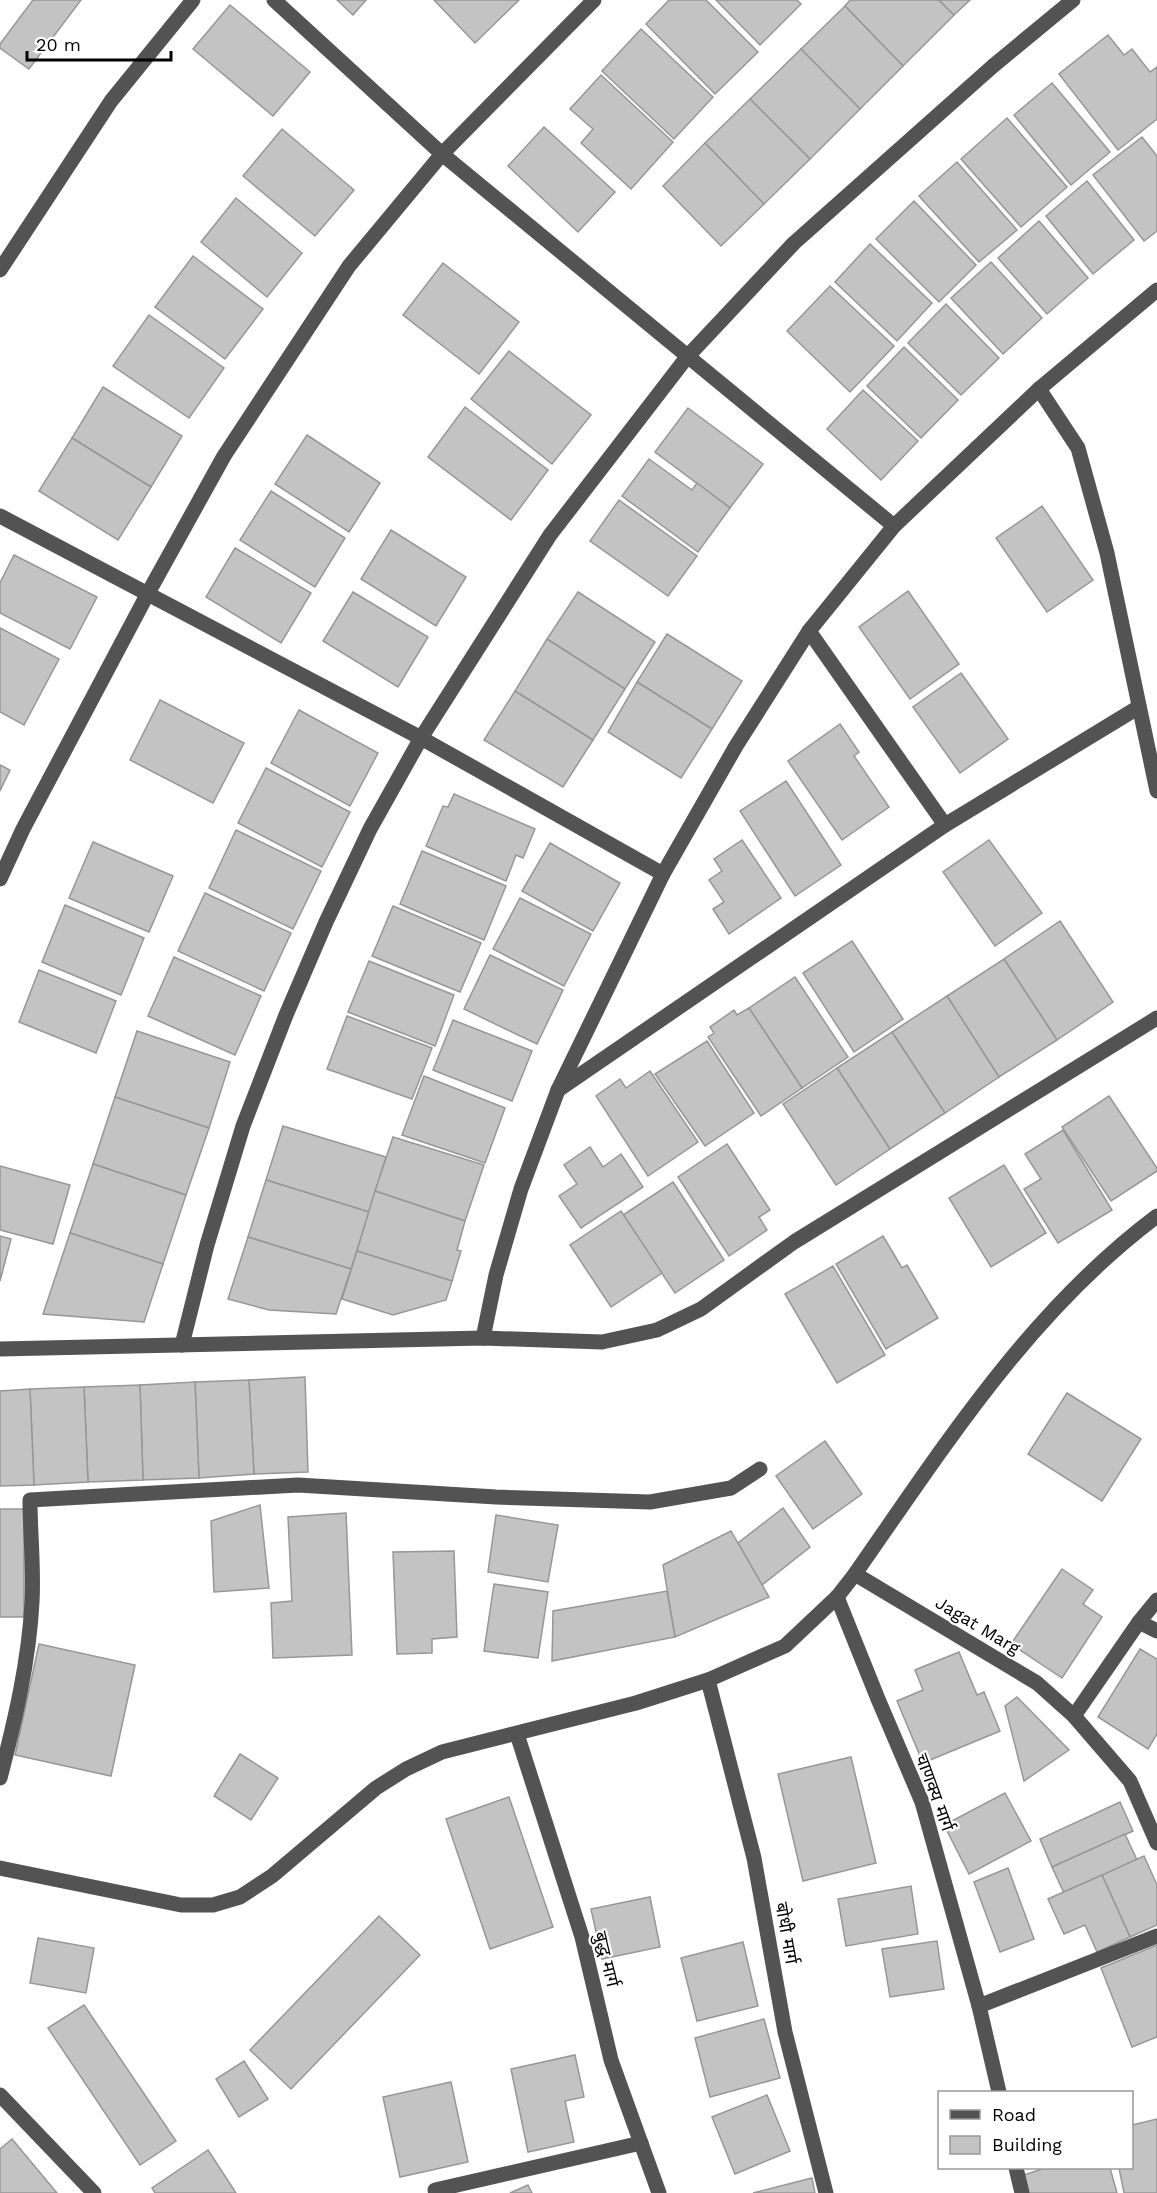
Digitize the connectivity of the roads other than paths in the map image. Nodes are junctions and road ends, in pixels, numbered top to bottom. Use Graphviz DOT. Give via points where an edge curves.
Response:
graph roads {
  1 [pos="193,0"];
  2 [pos="274,0"];
  3 [pos="594,0"];
  4 [pos="1073,0"];
  5 [pos="442,154"];
  6 [pos="0,270"];
  7 [pos="1157,290"];
  8 [pos="687,357"];
  9 [pos="1039,389"];
  10 [pos="0,516"];
  11 [pos="894,526"];
  12 [pos="147,595"];
  13 [pos="809,631"];
  14 [pos="1139,707"];
  15 [pos="421,738"];
  16 [pos="1157,791"];
  17 [pos="945,825"];
  18 [pos="663,874"];
  19 [pos="0,879"];
  20 [pos="1157,1018"];
  21 [pos="558,1090"];
  22 [pos="1157,1216"];
  23 [pos="483,1338"];
  24 [pos="182,1345"];
  25 [pos="0,1349"];
  26 [pos="760,1469"];
  27 [pos="855,1574"];
  28 [pos="837,1597"];
  29 [pos="1157,1600"];
  30 [pos="1139,1622"];
  31 [pos="1157,1630"];
  32 [pos="708,1680"];
  33 [pos="1074,1716"];
  34 [pos="517,1734"];
  35 [pos="0,1778"];
  36 [pos="1157,1843"];
  37 [pos="0,1868"];
  38 [pos="1157,1936"];
  39 [pos="979,2006"];
  40 [pos="999,2091"];
  41 [pos="0,2095"];
  42 [pos="641,2143"];
  43 [pos="1016,2169"];
  44 [pos="435,2190"];
  45 [pos="94,2193"];
  46 [pos="659,2193"];
  47 [pos="826,2193"];
  48 [pos="1022,2193"];
  1 -- 6 [label="street" via="111,101"];
  2 -- 5 [label="street"];
  3 -- 5 [label="street"];
  4 -- 8 [label="street" via="794,243"];
  5 -- 8 [label="street"];
  5 -- 12 [label="street" via="349,266 224,456"];
  7 -- 9 [label="street"];
  8 -- 11 [label="street"];
  8 -- 15 [label="street" via="550,535"];
  9 -- 11 [label="street"];
  9 -- 14 [label="street" via="1078,448 1107,554"];
  10 -- 12 [label="street"];
  11 -- 13 [label="street"];
  12 -- 15 [label="street"];
  12 -- 19 [label="street"];
  13 -- 17 [label="street"];
  13 -- 18 [label="street" via="736,746"];
  14 -- 16 [label="street"];
  14 -- 17 [label="street"];
  15 -- 18 [label="street"];
  15 -- 24 [label="street" via="365,839 282,1026 243,1126"];
  17 -- 21 [label="street"];
  18 -- 21 [label="street"];
  20 -- 23 [label="street" via="794,1242 701,1309 657,1330 602,1342"];
  21 -- 23 [label="street" via="521,1189"];
  22 -- 27 [label="street" via="1071,1290 1014,1353 962,1420"];
  23 -- 24 [label="street"];
  24 -- 25 [label="street"];
  26 -- 35 [label="street" via="731,1488 650,1502 298,1485 30,1500 32,1600 27,1648"];
  27 -- 28 [label="street"];
  27 -- 33 [label="street, Jagat Marg" via="1037,1683"];
  28 -- 32 [label="street" via="785,1646"];
  28 -- 39 [label="street, चाणक्य मार्ग" via="922,1802"];
  29 -- 30 [label="street"];
  30 -- 31 [label="street"];
  30 -- 33 [label="street"];
  32 -- 34 [label="street"];
  32 -- 47 [label="street, बोधी मार्ग" via="754,1857 785,2032"];
  33 -- 36 [label="street, Jagat Marg" via="1130,1781"];
  34 -- 37 [label="street" via="442,1752 406,1769 376,1788 272,1876 240,1897 213,1905 181,1905"];
  34 -- 42 [label="street, बुद्ध मार्ग" via="582,1937 611,2060"];
  38 -- 39 [label="street"];
  39 -- 40 [label="street, चाणक्य मार्ग"];
  41 -- 45 [label="street"];
  42 -- 44 [label="street"];
  42 -- 46 [label="street, बुद्ध मार्ग"];
  43 -- 48 [label="street"];
}
